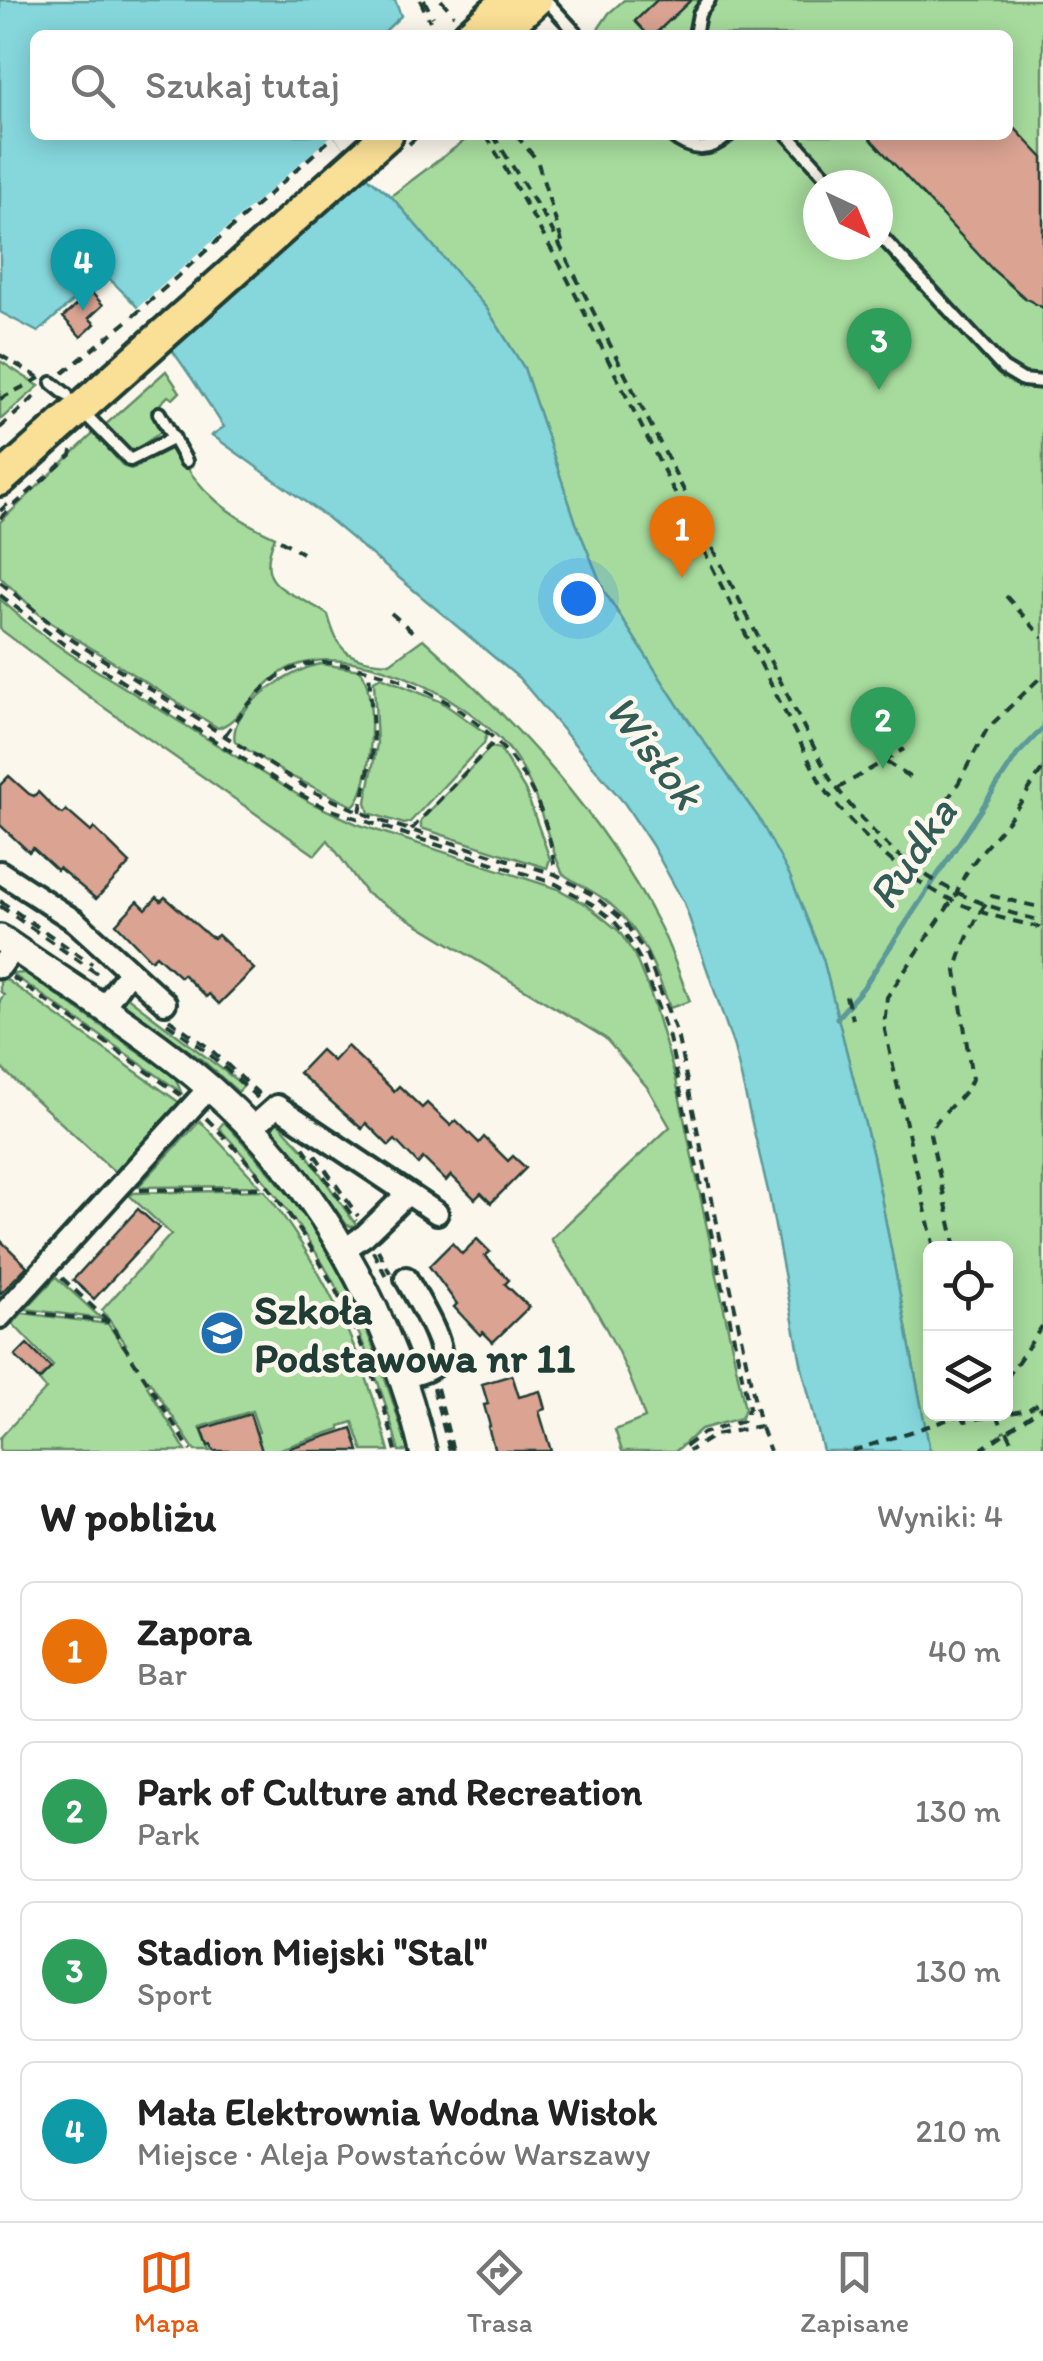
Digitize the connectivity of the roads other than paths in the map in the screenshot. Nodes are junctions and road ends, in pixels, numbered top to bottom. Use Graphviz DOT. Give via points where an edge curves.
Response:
graph roads {
  1 [pos="508,0"];
  2 [pos="536,0"];
  3 [pos="546,0"];
  4 [pos="709,0"];
  5 [pos="462,26"];
  6 [pos="503,30"];
  7 [pos="573,30"];
  8 [pos="696,30"];
  9 [pos="678,140"];
  10 [pos="721,140"];
  11 [pos="793,140"];
  12 [pos="348,145"];
  13 [pos="820,170"];
  14 [pos="893,249"];
  15 [pos="1043,382"];
  16 [pos="66,395"];
  17 [pos="159,413"];
  18 [pos="174,438"];
  19 [pos="0,454"];
  20 [pos="186,461"];
  21 [pos="0,480"];
  22 [pos="0,872"];
  23 [pos="4,955"];
  24 [pos="129,972"];
  25 [pos="165,1003"];
  26 [pos="103,1008"];
  27 [pos="202,1097"];
  28 [pos="251,1129"];
  29 [pos="407,1194"];
  30 [pos="437,1214"];
  31 [pos="344,1250"];
  32 [pos="406,1278"];
  33 [pos="7,1309"];
  34 [pos="402,1378"];
  35 [pos="423,1451"];
  1 -- 5 [label="main road"];
  2 -- 6 [label="main road"];
  3 -- 7 [label="lane"];
  4 -- 8 [label="lane"];
  9 -- 10 [label="lane" via="706,149"];
  11 -- 13 [label="lane"];
  12 -- 16 [label="main road"];
  14 -- 15 [label="lane" via="1003,368"];
  16 -- 18 [label="lane" via="130,460"];
  16 -- 19 [label="main road"];
  16 -- 21 [label="main road"];
  17 -- 18 [label="lane"];
  18 -- 20 [label="lane"];
  22 -- 24 [label="street" via="75,920"];
  23 -- 26 [label="street"];
  24 -- 25 [label="street"];
  24 -- 26 [label="street"];
  26 -- 27 [label="street"];
  27 -- 28 [label="street"];
  27 -- 33 [label="street"];
  28 -- 29 [label="street" via="277,1106"];
  28 -- 31 [label="street"];
  29 -- 30 [label="street"];
  29 -- 31 [label="street"];
  31 -- 34 [label="street"];
  32 -- 34 [label="street" via="441,1357"];
  34 -- 35 [label="street"];
}
